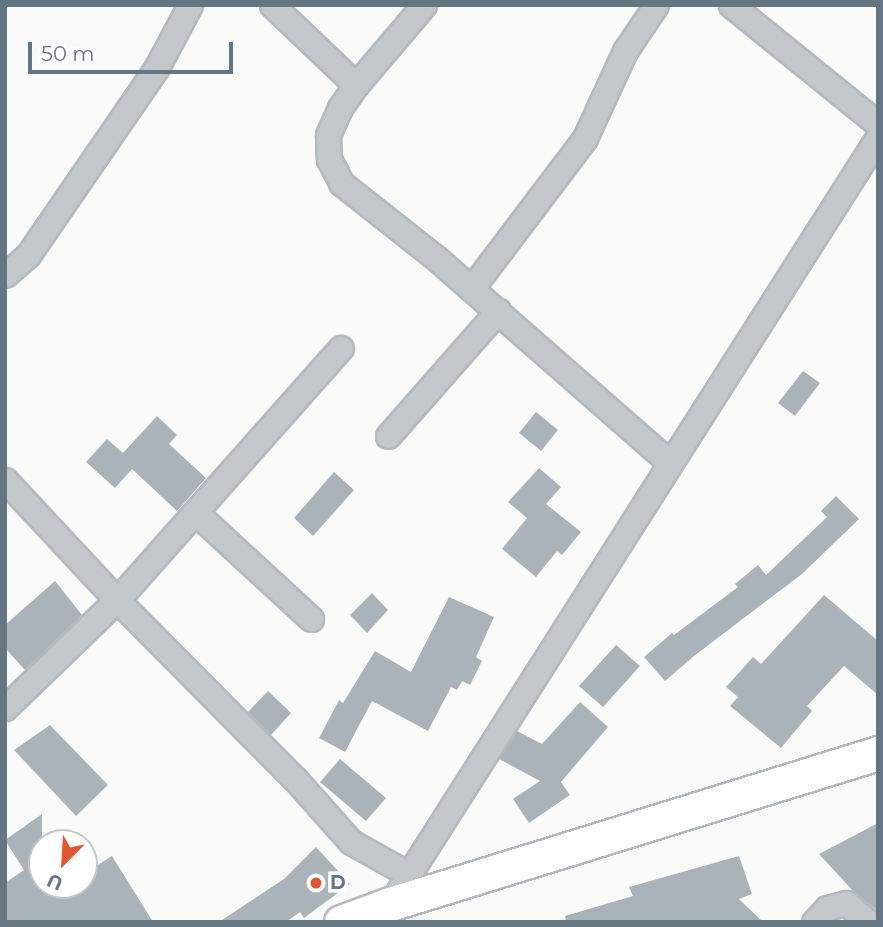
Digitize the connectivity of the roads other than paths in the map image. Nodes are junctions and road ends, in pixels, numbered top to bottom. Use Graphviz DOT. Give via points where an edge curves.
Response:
graph roads {
  1 [pos="190,5"];
  2 [pos="272,5"];
  3 [pos="424,5"];
  4 [pos="656,5"];
  5 [pos="731,5"];
  6 [pos="356,85"];
  7 [pos="878,124"];
  8 [pos="878,137"];
  9 [pos="5,275"];
  10 [pos="471,289"];
  11 [pos="498,311"];
  12 [pos="341,348"];
  13 [pos="388,436"];
  14 [pos="670,463"];
  15 [pos="5,480"];
  16 [pos="197,514"];
  17 [pos="117,600"];
  18 [pos="311,620"];
  19 [pos="5,708"];
  20 [pos="878,753"];
  21 [pos="408,874"];
  22 [pos="390,904"];
  23 [pos="341,922"];
  24 [pos="814,922"];
  25 [pos="869,922"];
  1 -- 9 [label="street" via="127,111 28,255"];
  2 -- 6 [label="street"];
  3 -- 6 [label="street"];
  4 -- 10 [label="street" via="625,51 585,138"];
  5 -- 7 [label="street"];
  6 -- 10 [label="street" via="328,135 329,159 341,183"];
  8 -- 14 [label="street"];
  10 -- 11 [label="street"];
  11 -- 13 [label="street"];
  11 -- 14 [label="street"];
  12 -- 16 [label="street"];
  14 -- 21 [label="street"];
  15 -- 17 [label="street"];
  16 -- 17 [label="street"];
  16 -- 18 [label="street"];
  17 -- 19 [label="street"];
  17 -- 21 [label="street" via="295,779 351,842"];
  20 -- 22 [label="street"];
  21 -- 22 [label="street"];
  22 -- 23 [label="street"];
  24 -- 25 [label="street" via="827,908 846,903"];
}
